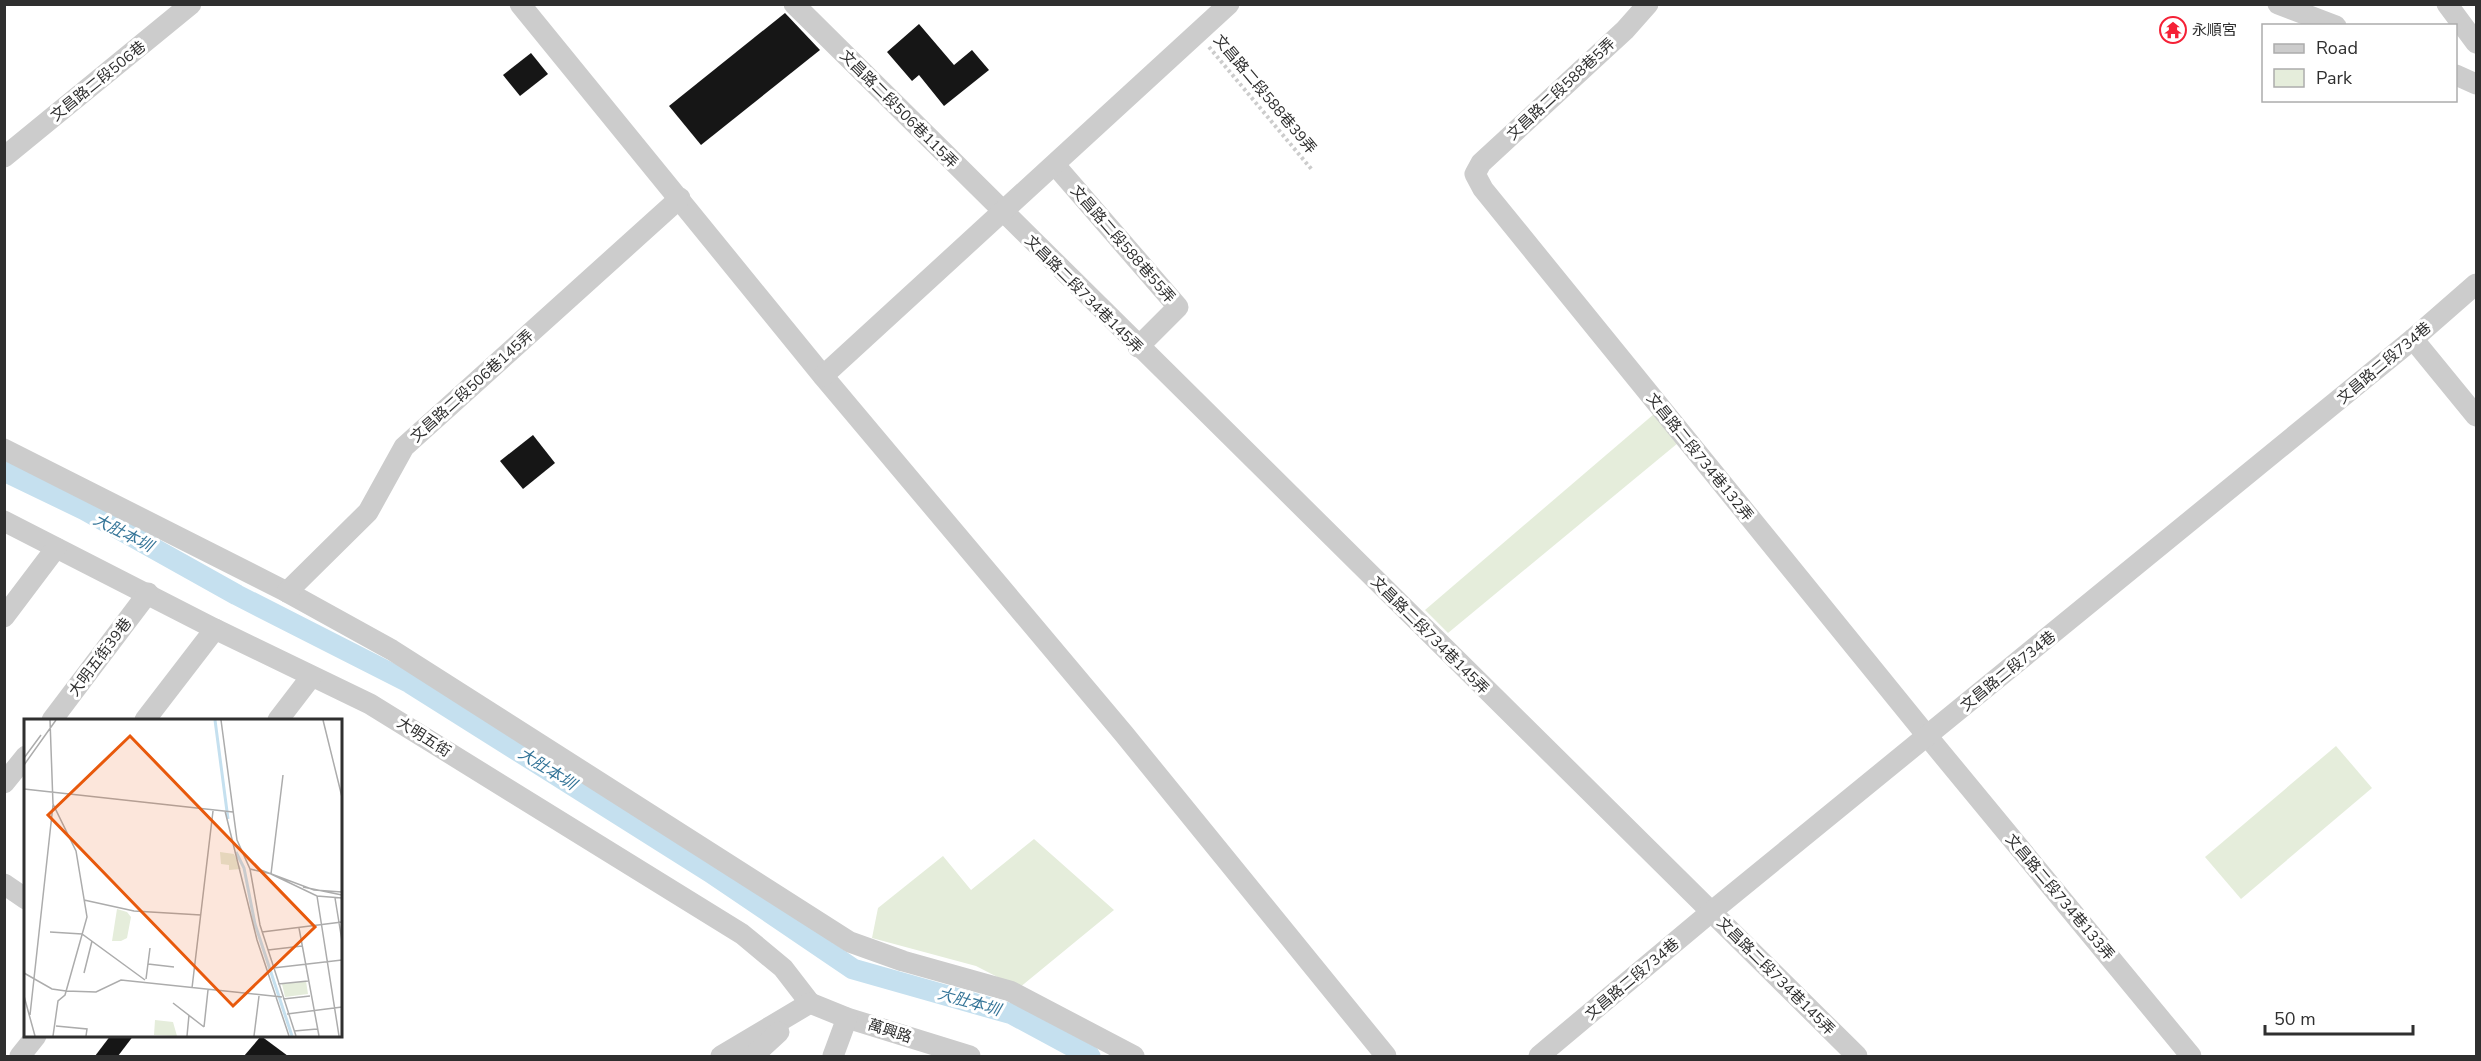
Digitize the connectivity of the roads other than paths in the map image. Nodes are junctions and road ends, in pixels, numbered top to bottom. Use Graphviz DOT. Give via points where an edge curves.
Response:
graph roads {
  1 [pos="191,4"];
  2 [pos="520,4"];
  3 [pos="794,4"];
  4 [pos="1229,4"];
  5 [pos="1648,4"];
  6 [pos="2278,4"];
  7 [pos="2447,4"];
  8 [pos="2331,24"];
  9 [pos="2476,43"];
  10 [pos="2457,75"];
  11 [pos="2476,84"];
  12 [pos="4,157"];
  13 [pos="1055,165"];
  14 [pos="1475,174"];
  15 [pos="680,198"];
  16 [pos="1003,213"];
  17 [pos="2476,284"];
  18 [pos="2414,339"];
  19 [pos="1138,347"];
  20 [pos="823,376"];
  21 [pos="2476,416"];
  22 [pos="4,449"];
  23 [pos="4,521"];
  24 [pos="56,549"];
  25 [pos="287,592"];
  26 [pos="148,594"];
  27 [pos="4,617"];
  28 [pos="215,629"];
  29 [pos="311,677"];
  30 [pos="53,719"];
  31 [pos="146,719"];
  32 [pos="279,719"];
  33 [pos="1928,737"];
  34 [pos="24,758"];
  35 [pos="4,783"];
  36 [pos="4,884"];
  37 [pos="24,898"];
  38 [pos="1711,912"];
  39 [pos="810,1003"];
  40 [pos="847,1018"];
  41 [pos="34,1037"];
  42 [pos="20,1056"];
  43 [pos="721,1056"];
  44 [pos="753,1056"];
  45 [pos="833,1056"];
  46 [pos="970,1056"];
  47 [pos="1134,1056"];
  48 [pos="1386,1056"];
  49 [pos="1539,1056"];
  50 [pos="1857,1056"];
  51 [pos="2191,1056"];
  1 -- 12 [label="street, 文昌路二段506巷"];
  2 -- 15 [label="street"];
  3 -- 16 [label="street, 文昌路二段506巷115弄"];
  4 -- 13 [label="street"];
  5 -- 14 [label="street, 文昌路二段588巷5弄" via="1481,163"];
  6 -- 8 [label="street"];
  7 -- 9 [label="street"];
  10 -- 11 [label="street"];
  13 -- 16 [label="street"];
  13 -- 19 [label="street, 文昌路二段588巷55弄" via="1178,307"];
  14 -- 33 [label="street, 文昌路二段734巷132弄" via="1483,189"];
  15 -- 20 [label="street"];
  15 -- 25 [label="street, 文昌路二段506巷145弄" via="404,447 368,512"];
  16 -- 19 [label="street, 文昌路二段734巷145弄"];
  16 -- 20 [label="street"];
  17 -- 18 [label="street, 文昌路二段734巷"];
  18 -- 21 [label="street"];
  18 -- 33 [label="street, 文昌路二段734巷"];
  19 -- 38 [label="street, 文昌路二段734巷145弄"];
  20 -- 48 [label="street" via="1124,734"];
  22 -- 25 [label="street"];
  23 -- 24 [label="street, 大明五街"];
  24 -- 26 [label="street, 大明五街"];
  24 -- 27 [label="street"];
  25 -- 47 [label="street" via="392,650 850,942 1010,991"];
  26 -- 28 [label="street, 大明五街"];
  26 -- 30 [label="street, 大明五街39巷"];
  28 -- 29 [label="street, 大明五街"];
  28 -- 31 [label="street"];
  29 -- 32 [label="street"];
  29 -- 39 [label="street, 大明五街" via="369,704 742,934 783,968"];
  33 -- 38 [label="street, 文昌路二段734巷"];
  33 -- 51 [label="street, 文昌路二段734巷133弄"];
  34 -- 35 [label="street"];
  36 -- 37 [label="street"];
  38 -- 49 [label="street, 文昌路二段734巷"];
  38 -- 50 [label="street, 文昌路二段734巷145弄"];
  39 -- 40 [label="street, 萬興路"];
  39 -- 43 [label="street"];
  39 -- 44 [label="street"];
  40 -- 45 [label="street"];
  40 -- 46 [label="street, 萬興路"];
  41 -- 42 [label="street"];
}
